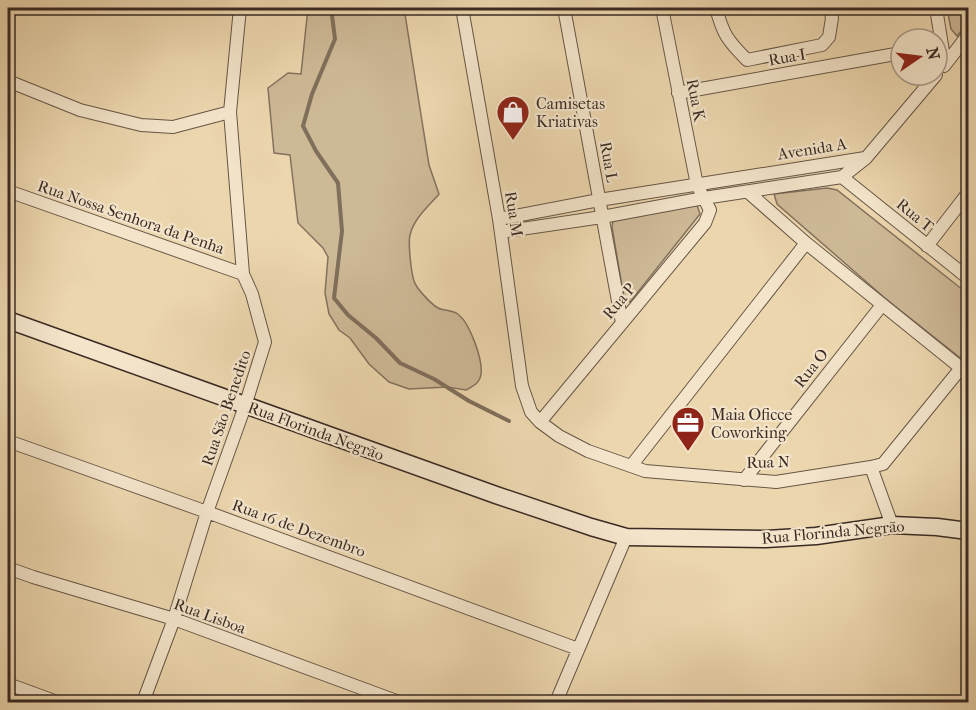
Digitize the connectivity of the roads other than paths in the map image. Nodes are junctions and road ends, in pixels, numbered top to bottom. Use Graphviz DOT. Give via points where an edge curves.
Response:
graph roads {
  1 [pos="240,8"];
  2 [pos="462,8"];
  3 [pos="564,8"];
  4 [pos="662,8"];
  5 [pos="716,8"];
  6 [pos="830,8"];
  7 [pos="936,8"];
  8 [pos="938,27"];
  9 [pos="969,35"];
  10 [pos="889,55"];
  11 [pos="949,59"];
  12 [pos="8,81"];
  13 [pos="926,87"];
  14 [pos="678,93"];
  15 [pos="230,112"];
  16 [pos="866,158"];
  17 [pos="842,177"];
  18 [pos="697,184"];
  19 [pos="8,191"];
  20 [pos="747,192"];
  21 [pos="969,193"];
  22 [pos="704,198"];
  23 [pos="599,200"];
  24 [pos="602,217"];
  25 [pos="499,219"];
  26 [pos="501,232"];
  27 [pos="806,243"];
  28 [pos="927,246"];
  29 [pos="243,274"];
  30 [pos="969,278"];
  31 [pos="882,304"];
  32 [pos="8,320"];
  33 [pos="622,323"];
  34 [pos="245,406"];
  35 [pos="540,422"];
  36 [pos="8,441"];
  37 [pos="631,466"];
  38 [pos="871,467"];
  39 [pos="744,480"];
  40 [pos="207,512"];
  41 [pos="892,525"];
  42 [pos="969,531"];
  43 [pos="626,537"];
  44 [pos="8,568"];
  45 [pos="174,619"];
  46 [pos="578,649"];
  47 [pos="8,684"];
  48 [pos="57,702"];
  49 [pos="143,702"];
  50 [pos="399,702"];
  51 [pos="556,702"];
  1 -- 15 [label="street, Rua São Benedito"];
  2 -- 25 [label="street, Rua M"];
  3 -- 23 [label="street, Rua L"];
  4 -- 14 [label="street, Rua K"];
  5 -- 6 [label="street" via="722,31 747,60 822,45 830,37"];
  7 -- 8 [label="street"];
  9 -- 11 [label="street"];
  10 -- 14 [label="street, Rua I"];
  12 -- 15 [label="street" via="80,110 141,125 173,127"];
  13 -- 16 [label="street"];
  14 -- 18 [label="street, Rua K"];
  15 -- 29 [label="street, Rua São Benedito"];
  16 -- 17 [label="street, Avenida A"];
  16 -- 18 [label="street, Avenida A"];
  17 -- 20 [label="street, Avenida A"];
  17 -- 28 [label="street, Rua T"];
  18 -- 22 [label="street, Rua K"];
  18 -- 23 [label="street, Avenida A"];
  19 -- 29 [label="street, Rua Nossa Senhora da Penha"];
  20 -- 22 [label="street, Avenida A"];
  20 -- 27 [label="street"];
  21 -- 28 [label="street"];
  22 -- 24 [label="street, Avenida A"];
  22 -- 33 [label="street, Rua P" via="710,210 705,223"];
  23 -- 24 [label="street, Rua L"];
  23 -- 25 [label="street, Avenida A"];
  24 -- 26 [label="street, Avenida A"];
  24 -- 33 [label="street, Rua L"];
  25 -- 26 [label="street, Rua M"];
  26 -- 35 [label="street, Rua M" via="522,386 531,412"];
  27 -- 31 [label="street"];
  27 -- 37 [label="street"];
  28 -- 30 [label="street, Rua T"];
  29 -- 34 [label="street, Rua São Benedito" via="265,342"];
  31 -- 38 [label="street, Rua N" via="961,368 883,464"];
  31 -- 39 [label="street, Rua O"];
  32 -- 34 [label="street, Rua Florinda Negrão"];
  33 -- 35 [label="street, Rua P"];
  34 -- 40 [label="street, Rua São Benedito"];
  34 -- 43 [label="street, Rua Florinda Negrão"];
  35 -- 37 [label="street, Rua N" via="588,451"];
  36 -- 40 [label="street, Rua 16 de Dezembro"];
  37 -- 39 [label="street, Rua N" via="645,471"];
  38 -- 39 [label="street, Rua N" via="776,482"];
  38 -- 41 [label="street"];
  40 -- 45 [label="street, Rua São Benedito"];
  40 -- 46 [label="street, Rua 16 de Dezembro"];
  41 -- 42 [label="street, Rua Florinda Negrão"];
  41 -- 43 [label="street, Rua Florinda Negrão" via="766,539"];
  43 -- 46 [label="street"];
  44 -- 45 [label="street, Rua Lisboa"];
  45 -- 49 [label="street, Rua São Benedito"];
  45 -- 50 [label="street, Rua Lisboa"];
  46 -- 51 [label="street"];
  47 -- 48 [label="street"];
}
